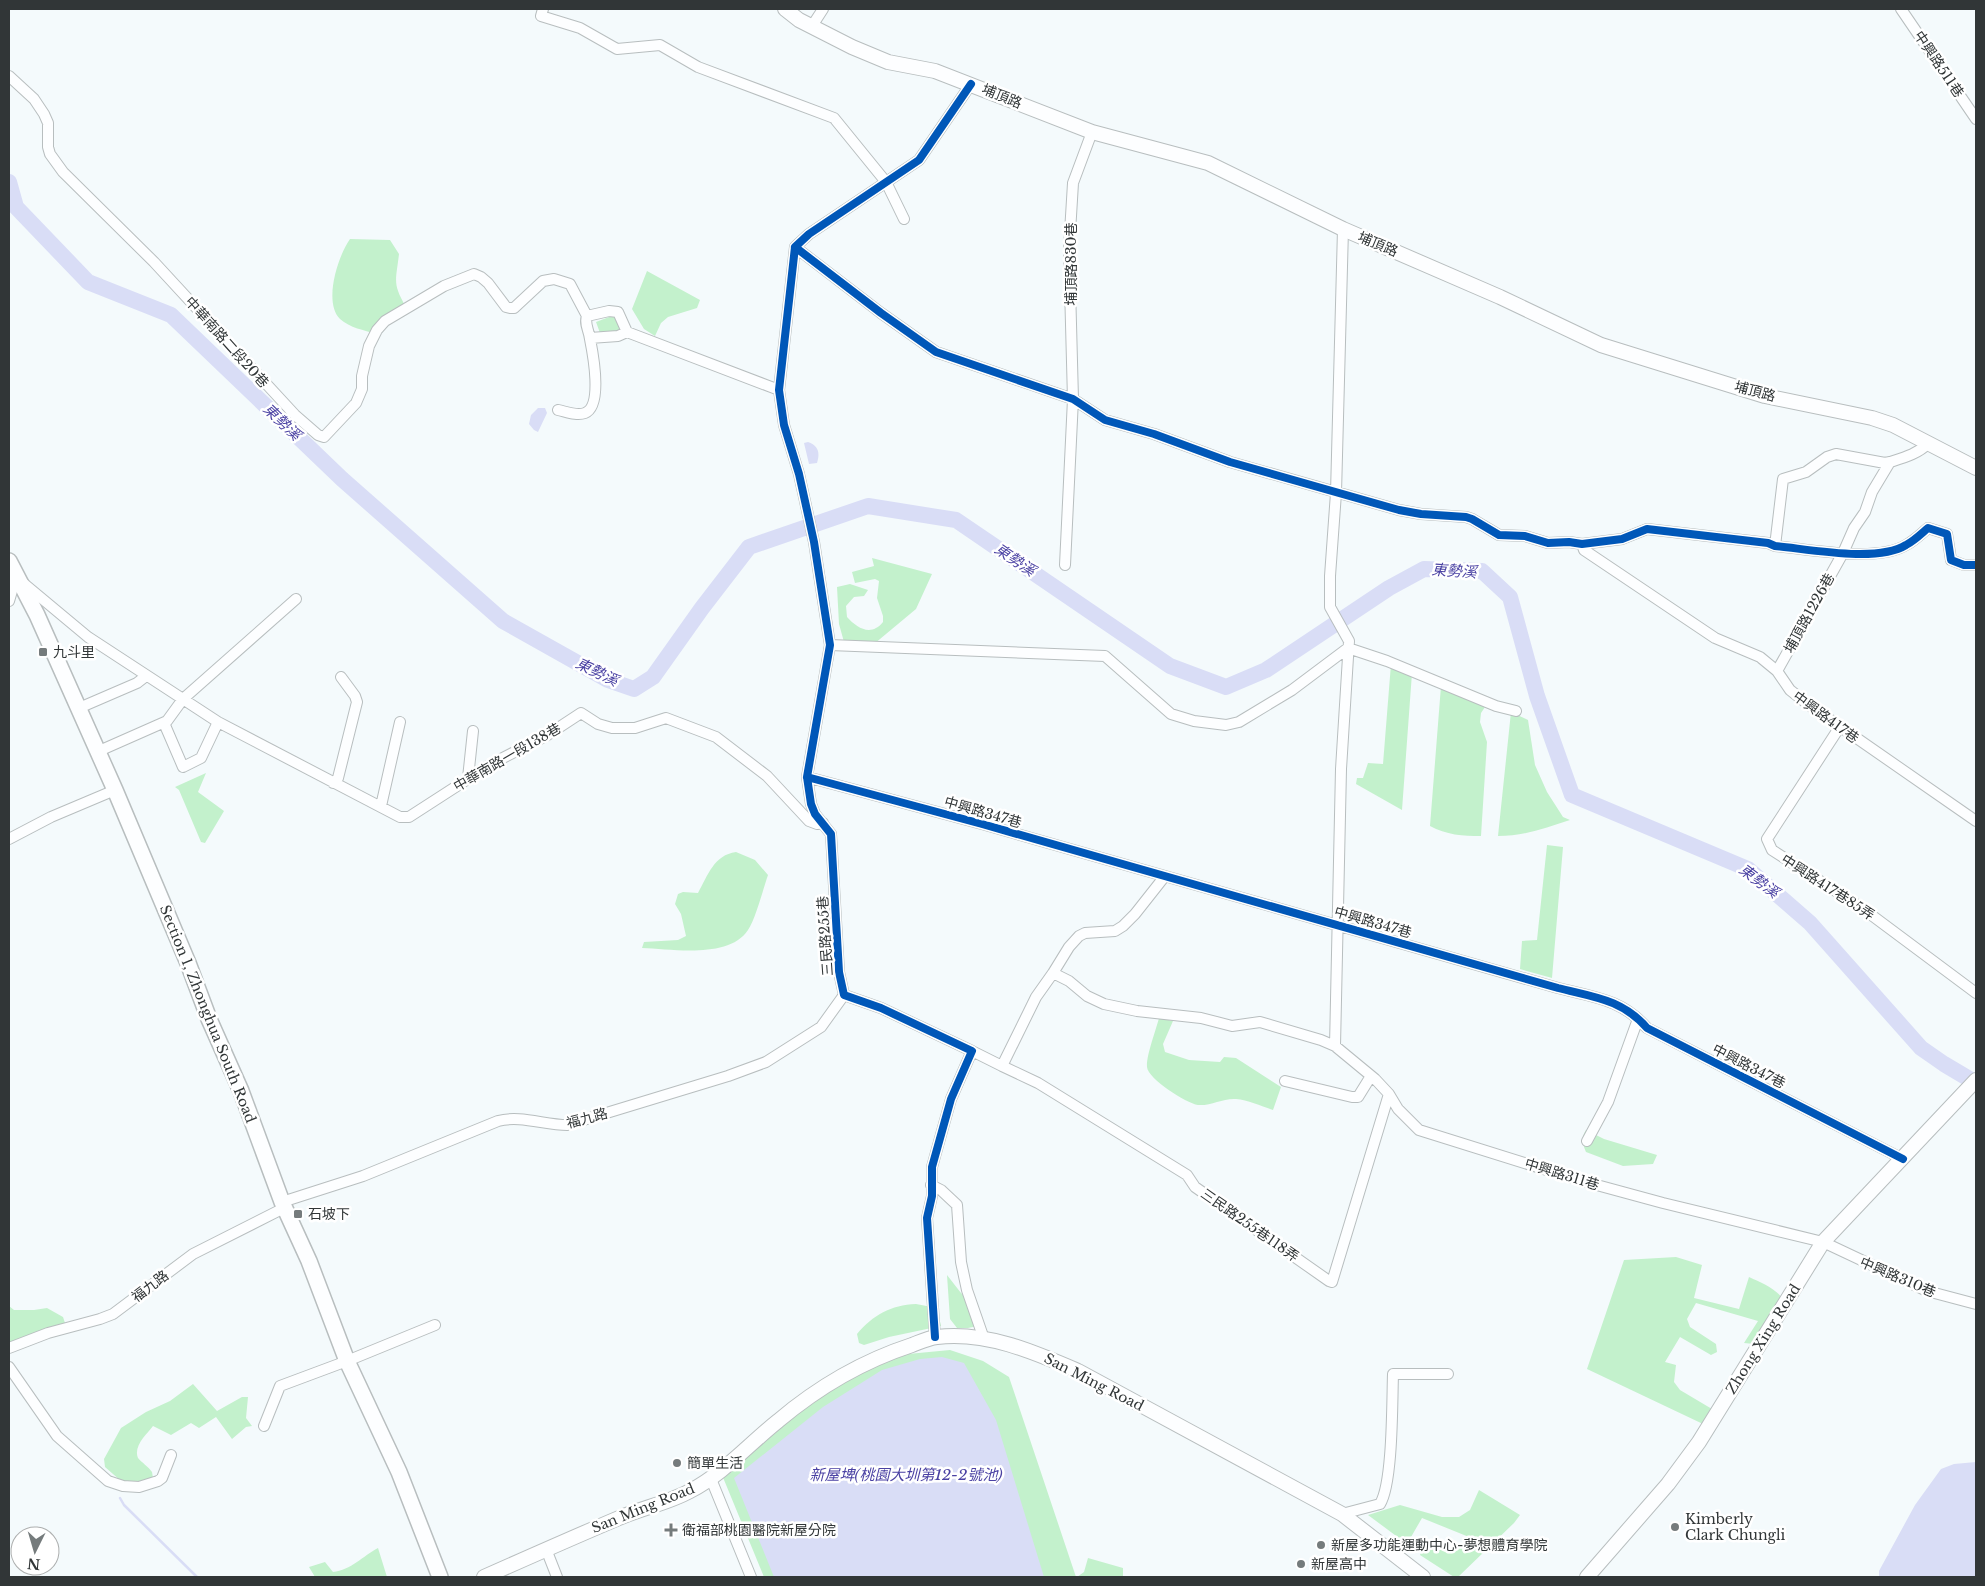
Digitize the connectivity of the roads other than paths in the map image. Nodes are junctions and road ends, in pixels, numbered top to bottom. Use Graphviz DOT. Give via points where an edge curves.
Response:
graph roads {
  1 [pos="543,9"];
  2 [pos="785,9"];
  3 [pos="823,9"];
  4 [pos="1901,9"];
  5 [pos="812,26"];
  6 [pos="9,76"];
  7 [pos="971,84"];
  8 [pos="1976,119"];
  9 [pos="1092,132"];
  10 [pos="886,182"];
  11 [pos="904,219"];
  12 [pos="1342,229"];
  13 [pos="795,247"];
  14 [pos="587,316"];
  15 [pos="627,332"];
  16 [pos="590,338"];
  17 [pos="779,390"];
  18 [pos="1073,399"];
  19 [pos="558,410"];
  20 [pos="1929,443"];
  21 [pos="1890,462"];
  22 [pos="1976,468"];
  23 [pos="1336,492"];
  24 [pos="1582,544"];
  25 [pos="1774,546"];
  26 [pos="1843,553"];
  27 [pos="9,561"];
  28 [pos="1064,565"];
  29 [pos="1976,565"];
  30 [pos="12,574"];
  31 [pos="296,599"];
  32 [pos="9,601"];
  33 [pos="1348,644"];
  34 [pos="830,645"];
  35 [pos="1777,671"];
  36 [pos="146,676"];
  37 [pos="341,677"];
  38 [pos="183,699"];
  39 [pos="79,708"];
  40 [pos="1516,711"];
  41 [pos="218,722"];
  42 [pos="400,722"];
  43 [pos="164,723"];
  44 [pos="1839,728"];
  45 [pos="473,731"];
  46 [pos="98,751"];
  47 [pos="808,777"];
  48 [pos="468,778"];
  49 [pos="333,783"];
  50 [pos="115,790"];
  51 [pos="381,806"];
  52 [pos="1976,821"];
  53 [pos="823,823"];
  54 [pos="9,839"];
  55 [pos="1165,876"];
  56 [pos="1337,924"];
  57 [pos="1053,973"];
  58 [pos="1976,993"];
  59 [pos="844,995"];
  60 [pos="1638,1018"];
  61 [pos="1335,1046"];
  62 [pos="972,1051"];
  63 [pos="1002,1066"];
  64 [pos="1371,1076"];
  65 [pos="1976,1080"];
  66 [pos="1285,1081"];
  67 [pos="1389,1094"];
  68 [pos="1587,1140"];
  69 [pos="1903,1159"];
  70 [pos="931,1185"];
  71 [pos="283,1205"];
  72 [pos="1823,1242"];
  73 [pos="1976,1304"];
  74 [pos="435,1325"];
  75 [pos="935,1337"];
  76 [pos="984,1339"];
  77 [pos="9,1348"];
  78 [pos="347,1361"];
  79 [pos="9,1367"];
  80 [pos="1448,1374"];
  81 [pos="264,1426"];
  82 [pos="171,1454"];
  83 [pos="711,1479"];
  84 [pos="1342,1514"];
  85 [pos="546,1549"];
  86 [pos="440,1577"];
  87 [pos="484,1577"];
  88 [pos="557,1577"];
  89 [pos="751,1577"];
  90 [pos="1423,1577"];
  91 [pos="1587,1577"];
  1 -- 10 [label="street" via="541,16 580,28 617,49 660,46 698,67 834,118"];
  2 -- 5 [label="street, 埔頂路"];
  3 -- 5 [label="street"];
  4 -- 8 [label="street, 中興路511巷"];
  5 -- 7 [label="street, 埔頂路" via="852,48 888,62 935,71"];
  6 -- 14 [label="street, 中華南路二段20巷" via="34,99 44,114 50,154 63,172 154,262 295,415 318,435 324,437 356,404 362,389 367,355 377,330 385,321 444,286 474,274 481,277 506,307 514,308 543,281 554,278 570,284"];
  7 -- 9 [label="street, 埔頂路"];
  7 -- 10 [label="street" via="919,160"];
  9 -- 12 [label="street, 埔頂路" via="1208,163"];
  9 -- 18 [label="street, 埔頂路830巷" via="1073,183 1069,249"];
  10 -- 11 [label="street"];
  10 -- 13 [label="street"];
  12 -- 20 [label="street, 埔頂路" via="1613,349 1765,396 1872,418"];
  12 -- 23 [label="street"];
  13 -- 17 [label="street, 三民路255巷"];
  13 -- 18 [label="street" via="936,352"];
  14 -- 15 [label="street" via="618,312"];
  14 -- 16 [label="street"];
  15 -- 16 [label="street" via="618,336"];
  15 -- 17 [label="street"];
  16 -- 19 [label="street" via="597,395 594,402 589,412 583,414"];
  17 -- 34 [label="street, 三民路255巷" via="784,425 814,542"];
  18 -- 23 [label="street" via="1105,420 1230,462"];
  18 -- 28 [label="street, 埔頂路830巷"];
  20 -- 21 [label="street" via="1912,456"];
  20 -- 22 [label="street, 埔頂路"];
  21 -- 25 [label="street" via="1836,454 1806,472 1782,479"];
  21 -- 26 [label="street, 埔頂路1226巷"];
  23 -- 24 [label="street" via="1420,514 1472,519 1499,535 1525,536 1548,543"];
  23 -- 33 [label="street" via="1330,607"];
  24 -- 25 [label="street" via="1622,539 1647,529"];
  24 -- 35 [label="street, 中興路417巷" via="1584,550 1714,638 1760,656"];
  25 -- 26 [label="street"];
  26 -- 29 [label="street" via="1878,554 1906,546 1928,528 1947,534 1951,560"];
  26 -- 35 [label="street, 埔頂路1226巷"];
  27 -- 30 [label="main road, Section 1, Zhonghua South Road"];
  30 -- 32 [label="street"];
  30 -- 36 [label="street, 中華南路一段138巷" via="88,637"];
  30 -- 39 [label="main road, Section 1, Zhonghua South Road" via="37,614"];
  31 -- 38 [label="street"];
  33 -- 34 [label="street" via="1292,690 1238,722 1226,724 1194,721 1172,714 1105,656"];
  33 -- 40 [label="street" via="1496,706"];
  33 -- 56 [label="street"];
  34 -- 47 [label="street, 三民路255巷"];
  35 -- 44 [label="street, 中興路417巷" via="1790,690"];
  36 -- 38 [label="street, 中華南路一段138巷"];
  36 -- 39 [label="street"];
  37 -- 49 [label="street" via="357,702 338,778"];
  38 -- 41 [label="street, 中華南路一段138巷"];
  38 -- 43 [label="street"];
  39 -- 46 [label="main road, Section 1, Zhonghua South Road"];
  41 -- 43 [label="street" via="201,758 183,767"];
  41 -- 49 [label="street, 中華南路一段138巷"];
  42 -- 51 [label="street"];
  43 -- 46 [label="street"];
  44 -- 52 [label="street, 中興路417巷"];
  44 -- 58 [label="street, 中興路417巷85弄" via="1767,839 1768,846 1862,908"];
  45 -- 48 [label="street"];
  46 -- 50 [label="main road, Section 1, Zhonghua South Road"];
  47 -- 53 [label="street, 三民路255巷" via="814,814"];
  47 -- 55 [label="street, 中興路347巷"];
  48 -- 51 [label="street, 中華南路一段138巷" via="410,817 400,817"];
  48 -- 53 [label="street, 中華南路一段138巷" via="581,713 612,728 635,728 666,718 716,737 767,776 809,821"];
  49 -- 51 [label="street, 中華南路一段138巷"];
  50 -- 54 [label="street" via="50,817"];
  50 -- 71 [label="main road, Section 1, Zhonghua South Road" via="241,1091"];
  53 -- 59 [label="street, 三民路255巷" via="832,834 839,972"];
  55 -- 56 [label="street, 中興路347巷"];
  55 -- 57 [label="street" via="1123,926 1079,936"];
  56 -- 60 [label="street, 中興路347巷" via="1599,997 1629,1010"];
  56 -- 61 [label="street"];
  57 -- 61 [label="street, 中興路311巷" via="1104,1004 1201,1018 1232,1026 1260,1022"];
  57 -- 63 [label="street" via="1036,997"];
  59 -- 62 [label="street" via="881,1008"];
  59 -- 71 [label="street, 福九路" via="821,1028 766,1062 567,1125 515,1119 498,1121"];
  60 -- 68 [label="street" via="1608,1102"];
  60 -- 69 [label="street, 中興路347巷" via="1647,1028"];
  61 -- 64 [label="street, 中興路311巷"];
  62 -- 63 [label="street"];
  62 -- 70 [label="street" via="951,1099 932,1167"];
  63 -- 67 [label="street, 三民路255巷118弄" via="1038,1083 1187,1175 1195,1186 1332,1282"];
  64 -- 66 [label="street" via="1358,1097"];
  64 -- 67 [label="street, 中興路311巷"];
  65 -- 69 [label="street, Zhong Xing Road"];
  67 -- 72 [label="street, 中興路311巷" via="1398,1109 1419,1130 1600,1186"];
  69 -- 72 [label="street, Zhong Xing Road"];
  70 -- 75 [label="street" via="927,1218"];
  70 -- 76 [label="street" via="957,1205 961,1262"];
  71 -- 77 [label="street, 福九路" via="193,1254 113,1314"];
  71 -- 78 [label="main road, Section 1, Zhonghua South Road" via="309,1261"];
  72 -- 73 [label="street, 中興路310巷" via="1927,1291"];
  72 -- 91 [label="street, Zhong Xing Road" via="1699,1442 1668,1484"];
  74 -- 78 [label="street"];
  75 -- 76 [label="street, San Ming Road"];
  75 -- 83 [label="street, San Ming Road" via="886,1353 808,1398"];
  76 -- 84 [label="street, San Ming Road" via="1035,1352 1078,1371"];
  78 -- 81 [label="street" via="280,1386"];
  78 -- 86 [label="main road, Section 1, Zhonghua South Road" via="399,1472"];
  79 -- 82 [label="street" via="57,1436 108,1480 122,1486 158,1481"];
  80 -- 84 [label="street" via="1393,1374 1385,1496 1380,1504"];
  83 -- 85 [label="street, San Ming Road" via="688,1492"];
  83 -- 89 [label="street"];
  84 -- 90 [label="street, San Ming Road"];
  85 -- 87 [label="street, San Ming Road"];
  85 -- 88 [label="street"];
}
